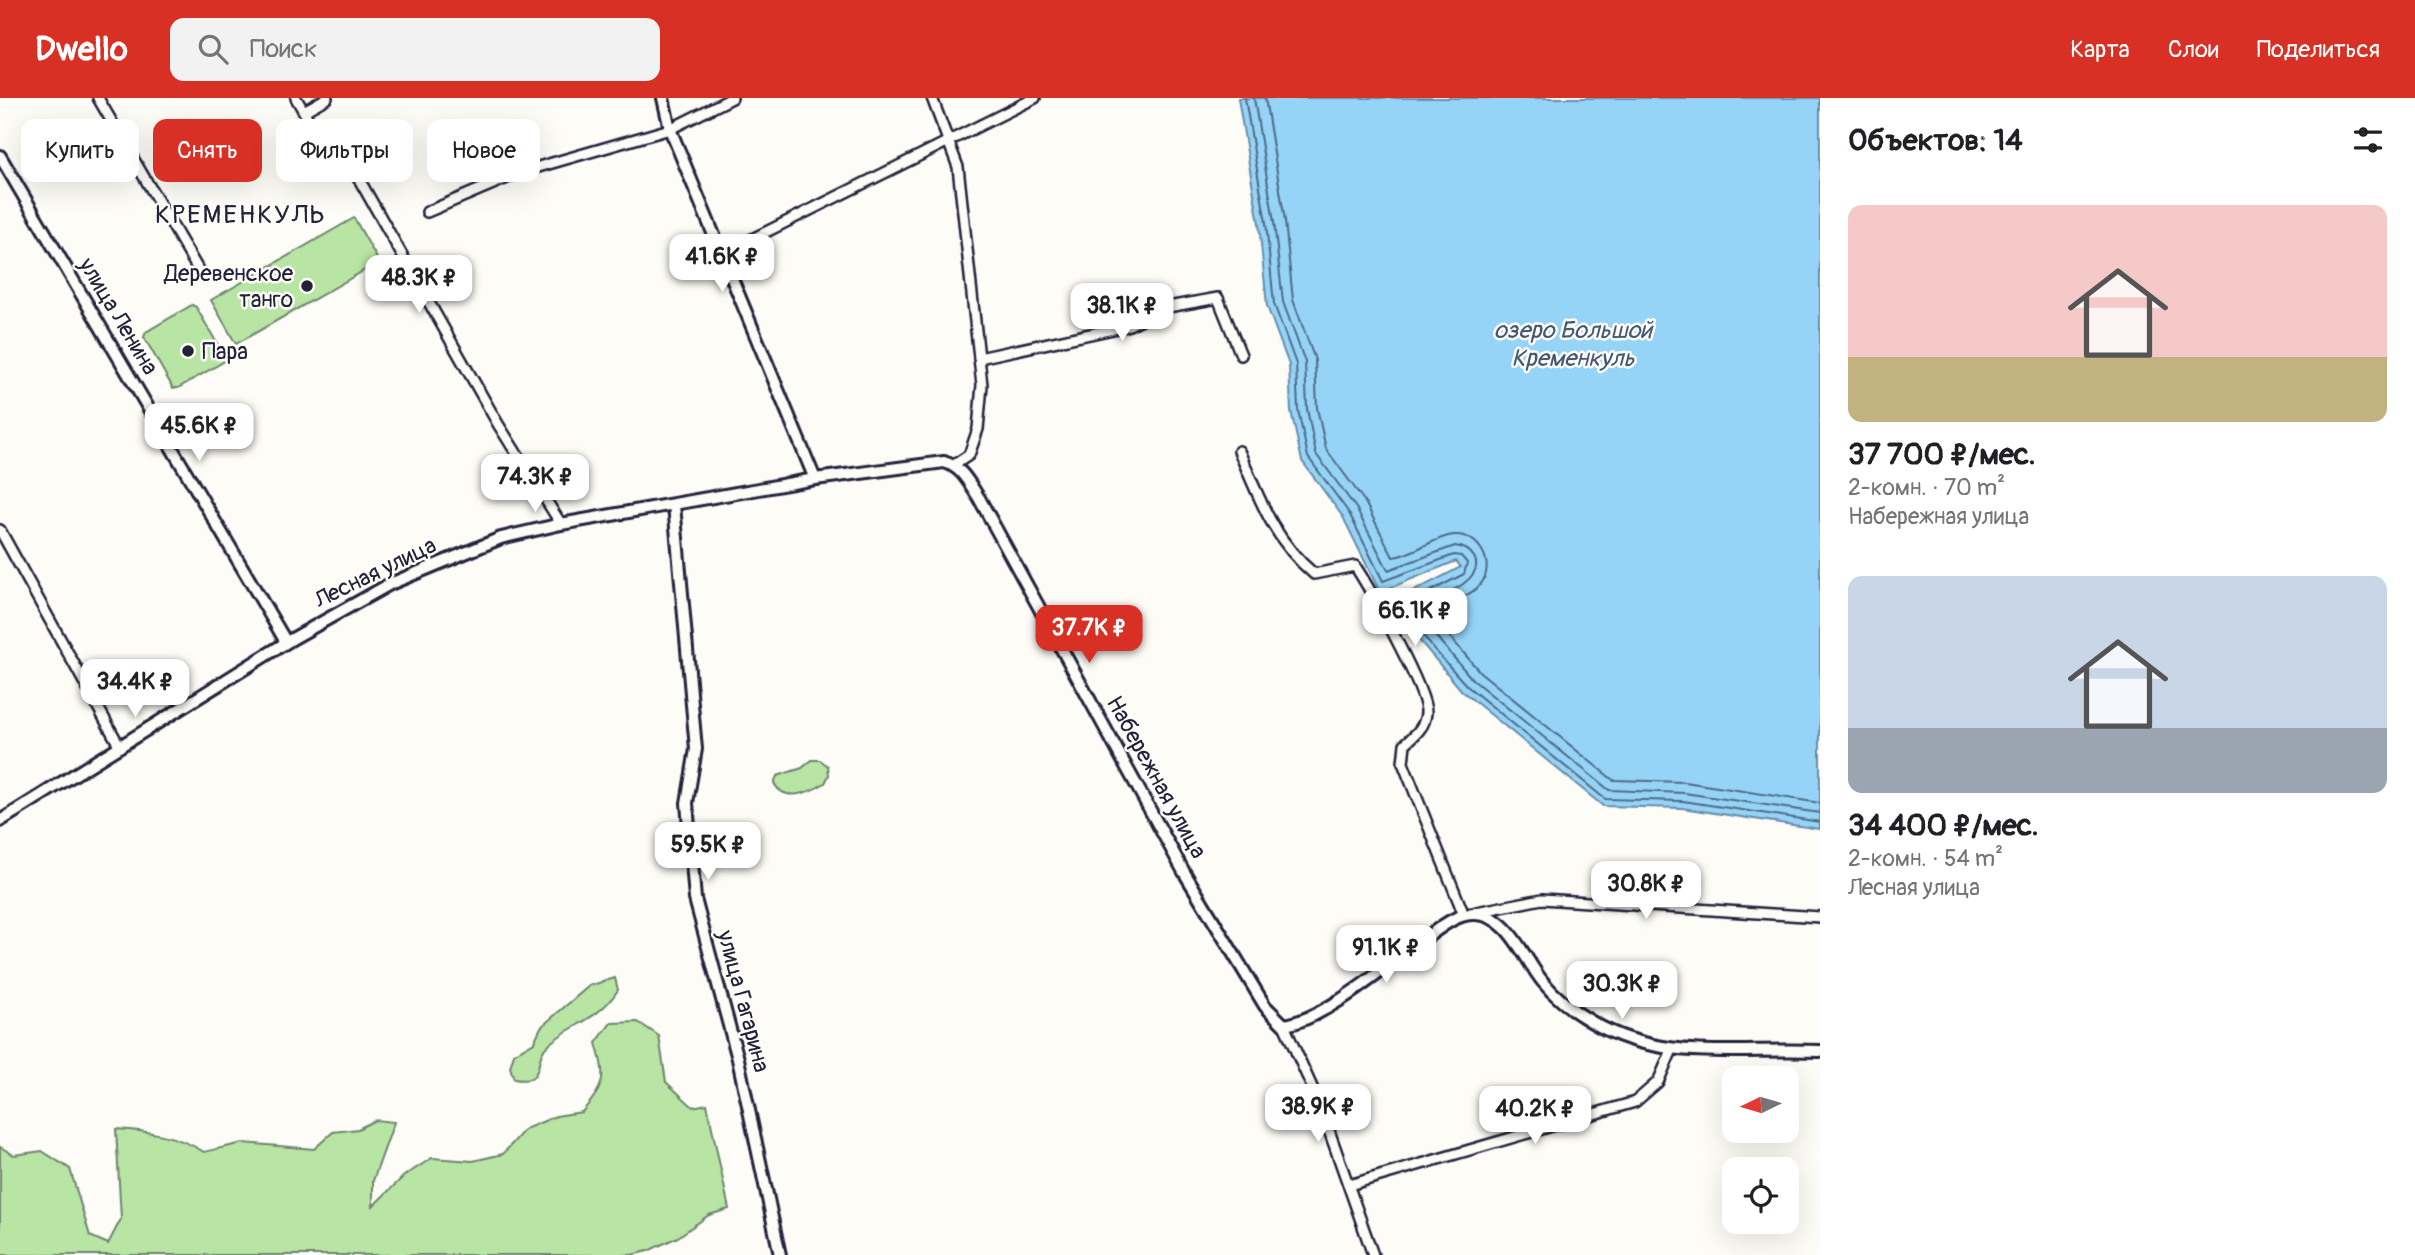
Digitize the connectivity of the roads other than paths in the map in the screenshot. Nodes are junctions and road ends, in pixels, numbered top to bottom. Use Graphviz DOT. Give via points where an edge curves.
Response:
graph roads {
  1 [pos="98,98"];
  2 [pos="296,98"];
  3 [pos="327,98"];
  4 [pos="663,98"];
  5 [pos="732,98"];
  6 [pos="932,98"];
  7 [pos="1035,98"];
  8 [pos="304,111"];
  9 [pos="670,129"];
  10 [pos="949,144"];
  11 [pos="0,156"];
  12 [pos="427,212"];
  13 [pos="722,254"];
  14 [pos="200,273"];
  15 [pos="1241,355"];
  16 [pos="979,358"];
  17 [pos="1239,451"];
  18 [pos="954,464"];
  19 [pos="815,479"];
  20 [pos="674,505"];
  21 [pos="561,524"];
  22 [pos="0,530"];
  23 [pos="286,642"];
  24 [pos="120,747"];
  25 [pos="0,821"];
  26 [pos="1468,914"];
  27 [pos="1820,917"];
  28 [pos="1288,1025"];
  29 [pos="1672,1050"];
  30 [pos="1820,1051"];
  31 [pos="1349,1185"];
  32 [pos="780,1255"];
  33 [pos="1373,1255"];
  1 -- 14 [label="street"];
  2 -- 8 [label="street"];
  3 -- 8 [label="street"];
  4 -- 9 [label="street"];
  5 -- 9 [label="street"];
  6 -- 10 [label="street"];
  7 -- 10 [label="street"];
  8 -- 21 [label="street" via="318,136 347,158 498,424"];
  9 -- 12 [label="street" via="520,172"];
  9 -- 13 [label="street"];
  10 -- 13 [label="street"];
  10 -- 16 [label="street" via="958,167"];
  11 -- 23 [label="street, улица Ленина"];
  13 -- 19 [label="street"];
  15 -- 16 [label="street" via="1218,298 1168,307 1127,326"];
  16 -- 18 [label="street" via="978,429 969,454"];
  17 -- 26 [label="street" via="1292,556 1314,574 1355,566 1409,670 1426,712 1421,729 1405,744 1403,763"];
  18 -- 19 [label="street" via="930,463"];
  18 -- 28 [label="street, Набережная улица" via="979,498 1184,872 1265,1006"];
  19 -- 20 [label="street, Лесная улица"];
  20 -- 21 [label="street, Лесная улица"];
  20 -- 32 [label="street, улица Гагарина" via="696,749 687,803 695,899 738,1059"];
  21 -- 23 [label="street, Лесная улица" via="501,538 418,571"];
  22 -- 24 [label="street"];
  23 -- 24 [label="street, Лесная улица"];
  24 -- 25 [label="street, Лесная улица"];
  26 -- 27 [label="street" via="1542,899"];
  26 -- 28 [label="street" via="1444,925 1313,1018"];
  26 -- 29 [label="street" via="1494,919 1543,982 1589,1021 1612,1034"];
  28 -- 31 [label="street"];
  29 -- 30 [label="street"];
  29 -- 31 [label="street" via="1658,1082 1635,1102"];
  31 -- 33 [label="street"];
}
